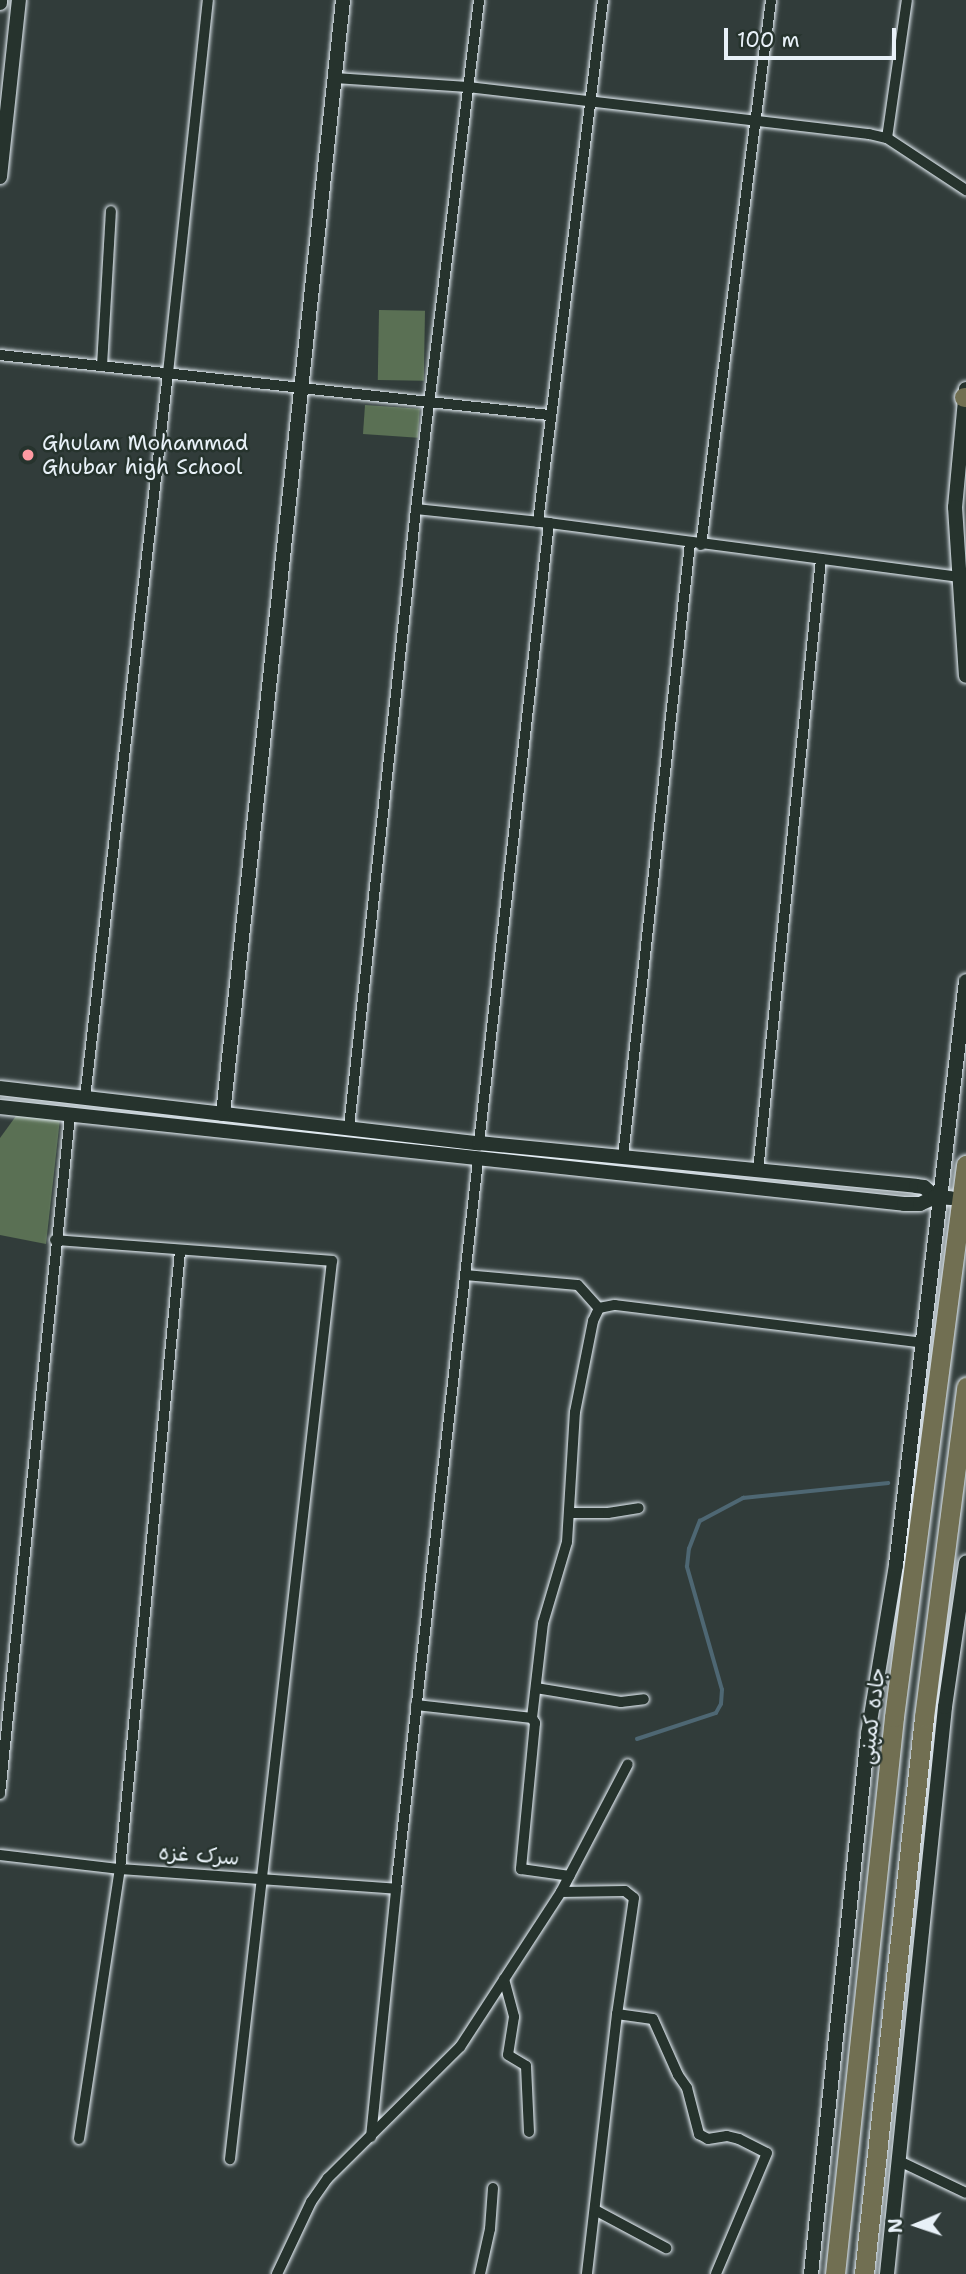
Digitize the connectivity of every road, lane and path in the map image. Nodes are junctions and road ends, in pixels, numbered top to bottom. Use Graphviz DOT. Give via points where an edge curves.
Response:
graph roads {
  1 [pos="19,0"];
  2 [pos="208,0"];
  3 [pos="343,0"];
  4 [pos="479,0"];
  5 [pos="603,0"];
  6 [pos="771,0"];
  7 [pos="907,0"];
  8 [pos="335,78"];
  9 [pos="468,87"];
  10 [pos="590,101"];
  11 [pos="754,121"];
  12 [pos="887,138"];
  13 [pos="0,177"];
  14 [pos="966,190"];
  15 [pos="111,212"];
  16 [pos="0,355"];
  17 [pos="102,366"];
  18 [pos="169,373"];
  19 [pos="300,389"];
  20 [pos="965,394"];
  21 [pos="429,402"];
  22 [pos="549,415"];
  23 [pos="416,509"];
  24 [pos="544,522"];
  25 [pos="695,544"];
  26 [pos="821,559"];
  27 [pos="958,577"];
  28 [pos="966,676"];
  29 [pos="966,981"];
  30 [pos="0,1088"];
  31 [pos="85,1098"];
  32 [pos="0,1107"];
  33 [pos="223,1114"];
  34 [pos="70,1115"];
  35 [pos="349,1128"];
  36 [pos="383,1132"];
  37 [pos="479,1143"];
  38 [pos="381,1150"];
  39 [pos="585,1153"];
  40 [pos="623,1157"];
  41 [pos="478,1160"];
  42 [pos="966,1166"];
  43 [pos="583,1171"];
  44 [pos="758,1171"];
  45 [pos="938,1197"];
  46 [pos="964,1199"];
  47 [pos="55,1240"];
  48 [pos="180,1251"];
  49 [pos="465,1275"];
  50 [pos="599,1308"];
  51 [pos="923,1343"];
  52 [pos="966,1387"];
  53 [pos="639,1508"];
  54 [pos="569,1513"];
  55 [pos="966,1563"];
  56 [pos="536,1688"];
  57 [pos="644,1699"];
  58 [pos="416,1705"];
  59 [pos="532,1718"];
  60 [pos="628,1764"];
  61 [pos="0,1794"];
  62 [pos="0,1855"];
  63 [pos="120,1869"];
  64 [pos="570,1875"];
  65 [pos="262,1879"];
  66 [pos="396,1889"];
  67 [pos="561,1892"];
  68 [pos="504,1979"];
  69 [pos="617,2014"];
  70 [pos="529,2132"];
  71 [pos="371,2137"];
  72 [pos="79,2139"];
  73 [pos="230,2159"];
  74 [pos="899,2161"];
  75 [pos="493,2188"];
  76 [pos="966,2193"];
  77 [pos="595,2210"];
  78 [pos="666,2248"];
  79 [pos="277,2274"];
  80 [pos="480,2274"];
  81 [pos="587,2274"];
  82 [pos="716,2274"];
  83 [pos="811,2274"];
  84 [pos="835,2274"];
  85 [pos="864,2274"];
  86 [pos="887,2274"];
  1 -- 13 [label="street"];
  2 -- 18 [label="street"];
  3 -- 8 [label="street"];
  4 -- 9 [label="street"];
  5 -- 10 [label="street"];
  6 -- 11 [label="street"];
  7 -- 12 [label="street"];
  8 -- 9 [label="street"];
  8 -- 19 [label="street"];
  9 -- 10 [label="street"];
  9 -- 21 [label="street"];
  10 -- 11 [label="street"];
  10 -- 22 [label="street"];
  11 -- 12 [label="street"];
  11 -- 25 [label="street"];
  12 -- 14 [label="street"];
  15 -- 17 [label="street"];
  16 -- 17 [label="street"];
  17 -- 18 [label="street"];
  18 -- 19 [label="street"];
  18 -- 31 [label="street"];
  19 -- 21 [label="street"];
  19 -- 33 [label="street"];
  20 -- 27 [label="street" via="955,507"];
  21 -- 22 [label="street"];
  21 -- 23 [label="street"];
  22 -- 24 [label="street"];
  23 -- 24 [label="street"];
  23 -- 35 [label="street"];
  24 -- 25 [label="street"];
  24 -- 37 [label="street"];
  25 -- 26 [label="street"];
  25 -- 40 [label="street"];
  26 -- 27 [label="street"];
  26 -- 44 [label="street"];
  27 -- 28 [label="street"];
  29 -- 45 [label="street"];
  30 -- 31 [label="street"];
  31 -- 33 [label="street"];
  32 -- 34 [label="street"];
  33 -- 35 [label="street"];
  34 -- 38 [label="street"];
  34 -- 47 [label="street"];
  35 -- 36 [label="street"];
  36 -- 37 [label="street"];
  36 -- 38 [label="street"];
  37 -- 39 [label="street"];
  38 -- 41 [label="street"];
  39 -- 40 [label="street"];
  39 -- 43 [label="street"];
  40 -- 44 [label="street"];
  41 -- 43 [label="street"];
  41 -- 49 [label="street"];
  42 -- 46 [label="highway, جاده کمپنی"];
  43 -- 45 [label="street" via="904,1203 920,1204"];
  44 -- 45 [label="street" via="923,1187"];
  45 -- 46 [label="street"];
  45 -- 51 [label="street"];
  46 -- 84 [label="highway, جاده کمپنی" via="894,1717"];
  47 -- 48 [label="street"];
  47 -- 61 [label="street"];
  48 -- 63 [label="street"];
  48 -- 65 [label="street" via="332,1261"];
  49 -- 50 [label="street" via="578,1285"];
  49 -- 58 [label="street"];
  50 -- 51 [label="street" via="615,1305"];
  50 -- 54 [label="street" via="575,1412"];
  51 -- 83 [label="street" via="896,1565 868,1734"];
  52 -- 85 [label="highway" via="924,1717"];
  53 -- 54 [label="street"];
  54 -- 56 [label="street" via="562,1562 543,1623"];
  55 -- 74 [label="street" via="945,1707"];
  56 -- 57 [label="street" via="621,1702"];
  56 -- 59 [label="street"];
  58 -- 59 [label="street"];
  58 -- 66 [label="street"];
  59 -- 64 [label="street" via="521,1869"];
  60 -- 64 [label="street"];
  62 -- 63 [label="street, سرک غزه"];
  63 -- 65 [label="street, سرک غزه"];
  63 -- 72 [label="street"];
  64 -- 67 [label="street"];
  65 -- 66 [label="street, سرک غزه"];
  65 -- 73 [label="street"];
  66 -- 71 [label="street"];
  67 -- 68 [label="street"];
  67 -- 69 [label="street" via="625,1891 634,1898"];
  68 -- 70 [label="street" via="514,2017 508,2055 527,2066"];
  68 -- 71 [label="street" via="460,2047"];
  69 -- 77 [label="street"];
  69 -- 82 [label="street" via="653,2019 687,2088 699,2134 709,2139 739,2139 767,2152"];
  71 -- 79 [label="street" via="328,2178 311,2202"];
  74 -- 76 [label="street"];
  74 -- 86 [label="street"];
  75 -- 80 [label="street"];
  77 -- 78 [label="street"];
  77 -- 81 [label="street"];
}
